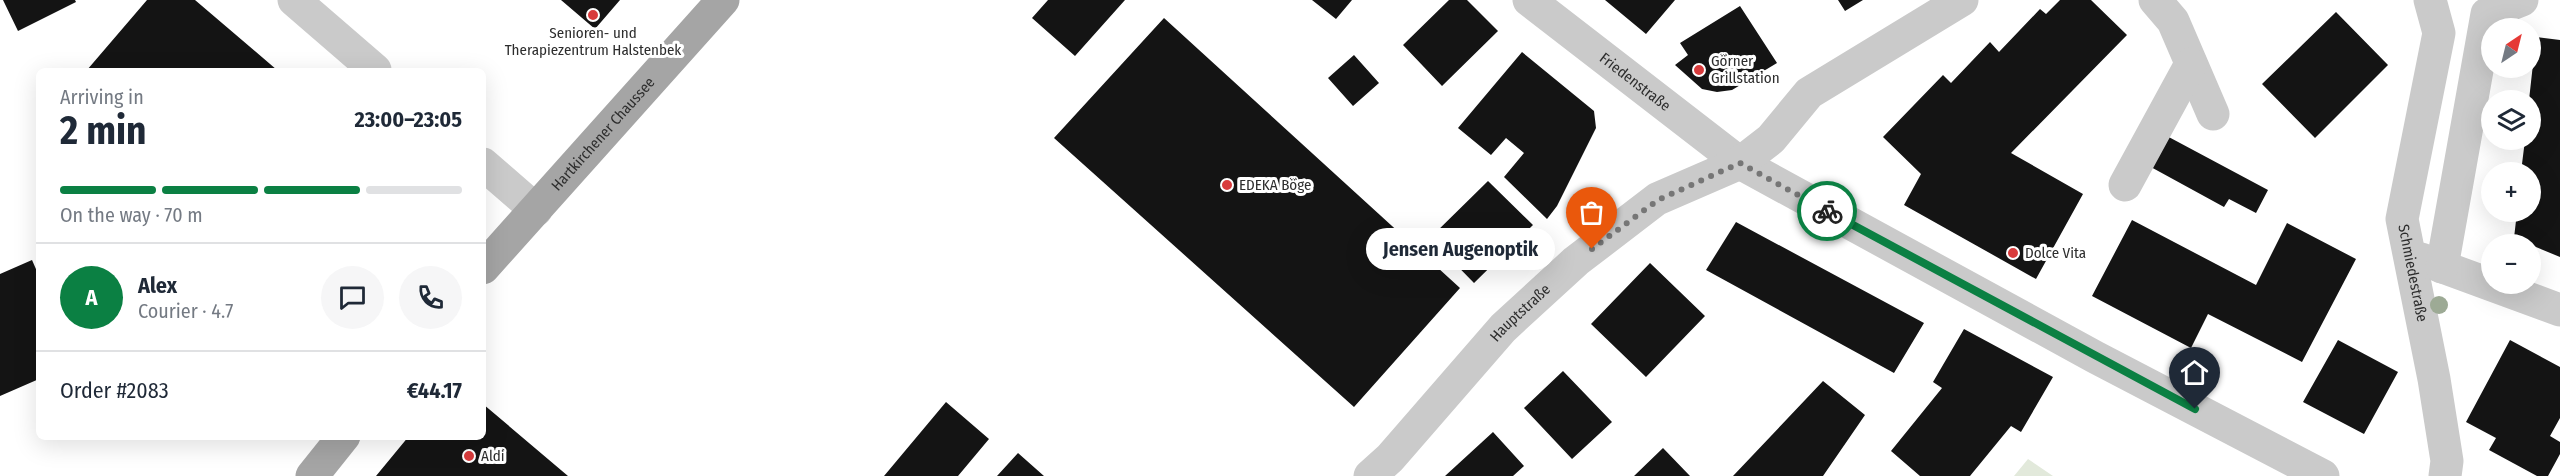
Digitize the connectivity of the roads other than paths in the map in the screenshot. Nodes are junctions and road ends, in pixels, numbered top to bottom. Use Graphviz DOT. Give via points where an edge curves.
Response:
graph roads {
  1 [pos="294,0"];
  2 [pos="723,0"];
  3 [pos="1530,0"];
  4 [pos="1962,0"];
  5 [pos="2155,0"];
  6 [pos="2430,0"];
  7 [pos="2522,0"];
  8 [pos="2191,64"];
  9 [pos="373,68"];
  10 [pos="2213,114"];
  11 [pos="1740,163"];
  12 [pos="486,167"];
  13 [pos="2125,185"];
  14 [pos="536,210"];
  15 [pos="2408,255"];
  16 [pos="486,265"];
  17 [pos="2442,267"];
  18 [pos="2560,309"];
  19 [pos="341,440"];
  20 [pos="312,476"];
  21 [pos="1370,476"];
  22 [pos="2323,476"];
  23 [pos="2445,476"];
  1 -- 9 [label="street"];
  2 -- 14 [label="main road, Hartkirchener Chaussee"];
  3 -- 11 [label="street, Friedenstraße"];
  4 -- 11 [label="street, Hauptstraße" via="1809,93 1771,139"];
  5 -- 8 [label="street" via="2173,21"];
  6 -- 15 [label="street, Schmiedestraße" via="2439,33 2402,219"];
  7 -- 17 [label="street" via="2487,14"];
  8 -- 10 [label="street"];
  8 -- 13 [label="street"];
  11 -- 21 [label="street, Hauptstraße" via="1658,200 1576,261 1503,328"];
  11 -- 22 [label="street, Friedenstraße"];
  12 -- 14 [label="street"];
  14 -- 16 [label="main road, Hartkirchener Chaussee"];
  15 -- 17 [label="street"];
  15 -- 23 [label="street, Schmiedestraße" via="2434,379 2447,461"];
  17 -- 18 [label="street"];
  19 -- 20 [label="main road"];
}
